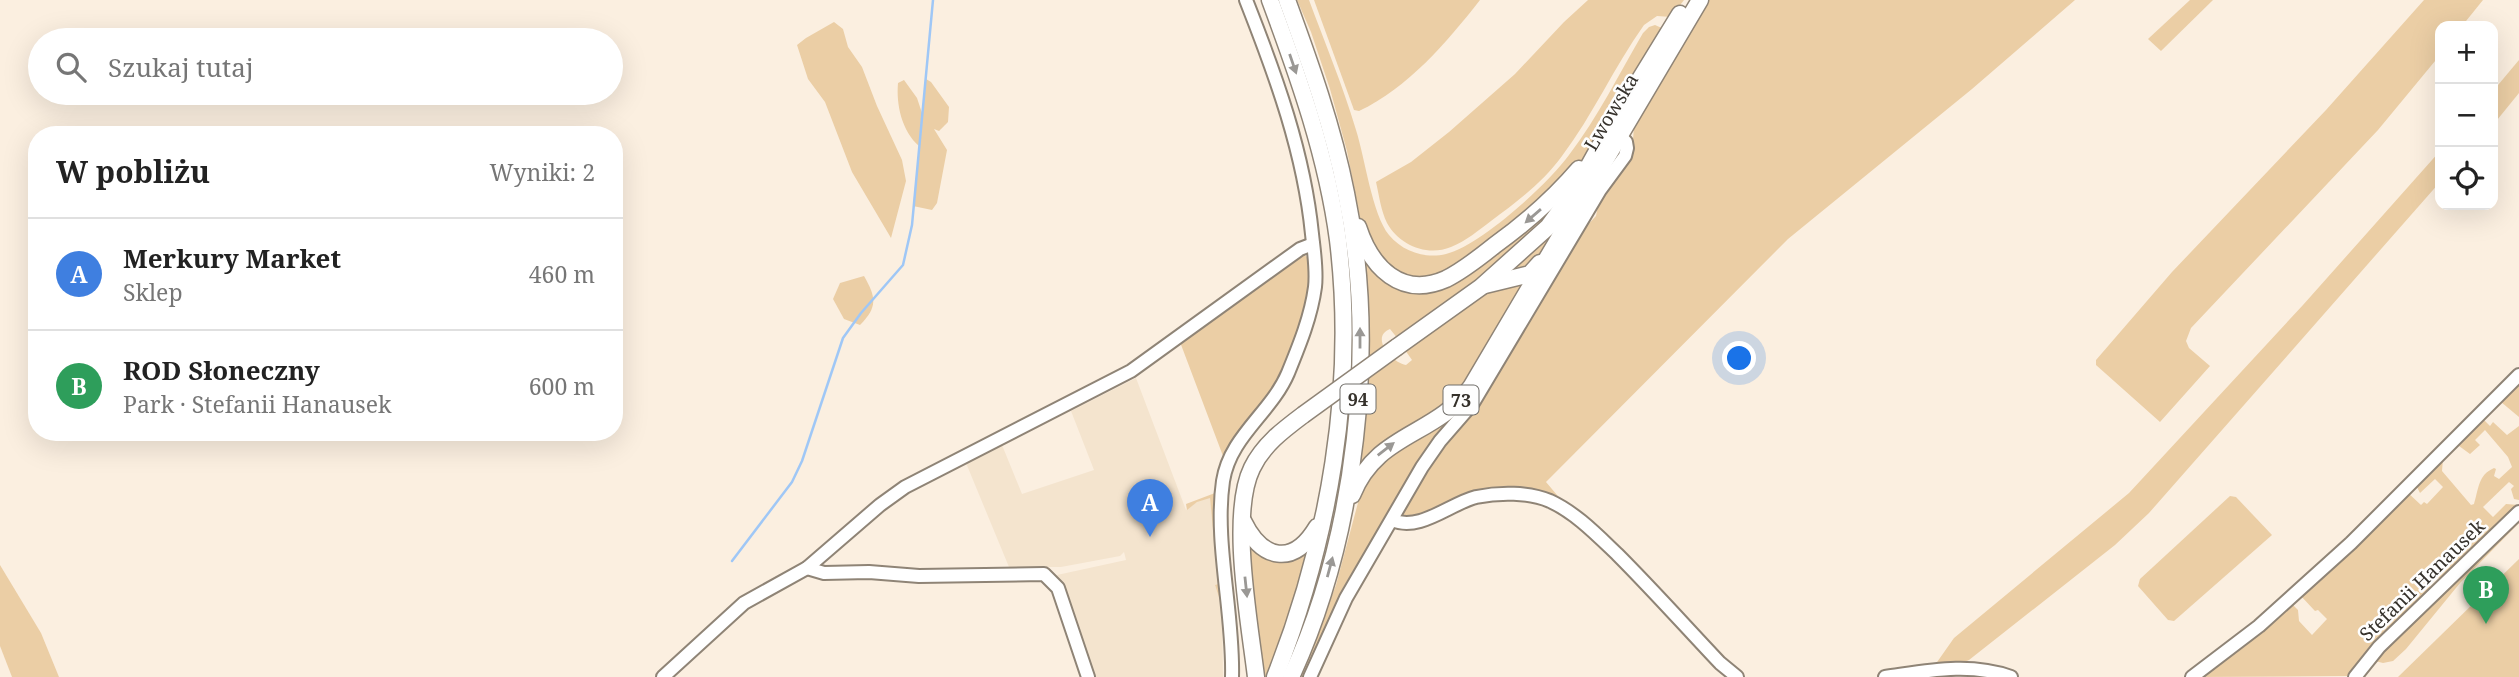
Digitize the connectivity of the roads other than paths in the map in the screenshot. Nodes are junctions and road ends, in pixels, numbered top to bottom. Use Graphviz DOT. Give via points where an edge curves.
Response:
graph roads {
  1 [pos="1246,0"];
  2 [pos="1270,0"];
  3 [pos="1287,0"];
  4 [pos="1689,0"];
  5 [pos="1700,0"];
  6 [pos="1616,132"];
  7 [pos="1347,195"];
  8 [pos="1313,244"];
  9 [pos="1555,244"];
  10 [pos="1481,286"];
  11 [pos="2519,375"];
  12 [pos="1327,498"];
  13 [pos="2519,512"];
  14 [pos="1242,519"];
  15 [pos="1392,520"];
  16 [pos="1340,527"];
  17 [pos="807,568"];
  18 [pos="663,677"];
  19 [pos="1088,677"];
  20 [pos="1232,677"];
  21 [pos="1256,677"];
  22 [pos="1275,677"];
  23 [pos="1291,677"];
  24 [pos="1310,677"];
  25 [pos="1737,677"];
  26 [pos="1885,677"];
  27 [pos="2011,677"];
  28 [pos="2192,677"];
  29 [pos="2355,677"];
  1 -- 8 [label="street" via="1293,134"];
  2 -- 12 [label="main road, 94, one-way" via="1314,130 1338,239 1343,362"];
  3 -- 7 [label="main road, 94" via="1331,127"];
  4 -- 6 [label="main road, Lwowska / 73"];
  5 -- 6 [label="main road, Lwowska / 73"];
  6 -- 7 [label="main road, one-way" via="1530,219 1462,270 1428,284 1405,282 1380,269 1368,253"];
  6 -- 9 [label="main road, Lwowska / 73"];
  6 -- 10 [label="main road, 73" via="1548,227"];
  6 -- 15 [label="street" via="1627,148 1625,156 1473,403 1440,441"];
  16 -- 7 [label="main road, 94, one-way" via="1359,385 1359,309"];
  8 -- 17 [label="street" via="1131,371 905,487"];
  8 -- 20 [label="street" via="1315,284 1295,354 1279,390 1236,444 1224,480"];
  9 -- 10 [label="main road" via="1530,274"];
  16 -- 9 [label="main road, 73, one-way" via="1359,477 1377,456 1464,397"];
  10 -- 14 [label="main road, 73, bridge" via="1274,438 1248,477"];
  11 -- 28 [label="street" via="2332,560 2259,626"];
  12 -- 14 [label="main road" via="1310,539 1295,551 1276,553 1255,542"];
  12 -- 22 [label="main road, 94" via="1309,574"];
  13 -- 29 [label="street, Stefanii Hanausek" via="2379,647"];
  14 -- 21 [label="main road, 73, one-way"];
  15 -- 24 [label="street" via="1346,598"];
  15 -- 25 [label="street" via="1416,523 1487,495 1548,500 1573,514 1606,544"];
  23 -- 16 [label="main road, 73, one-way" via="1319,605"];
  17 -- 18 [label="street" via="744,603"];
  17 -- 19 [label="street" via="824,573 923,576 1044,574 1058,588"];
  26 -- 27 [label="street" via="1963,667"];
}
